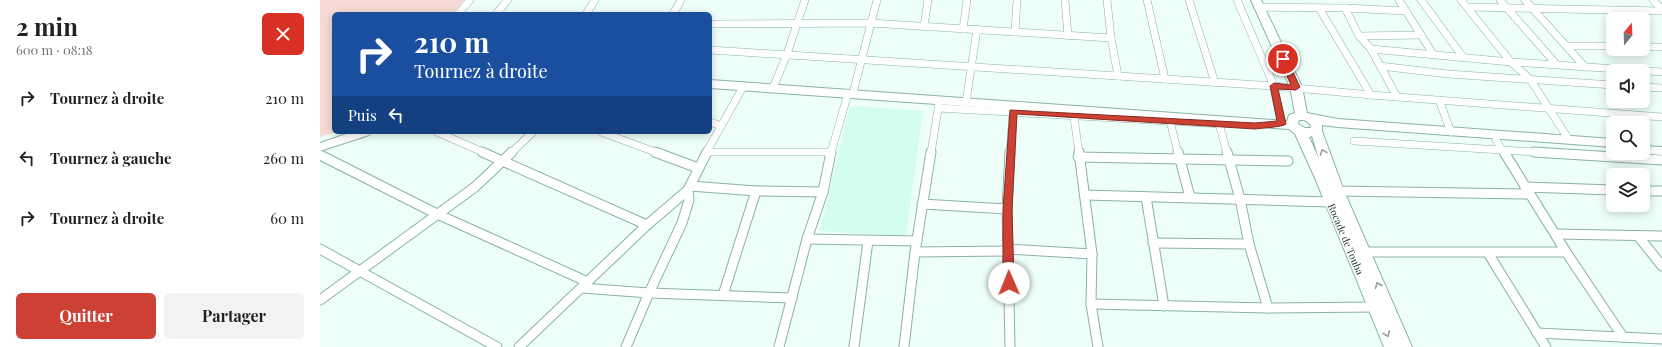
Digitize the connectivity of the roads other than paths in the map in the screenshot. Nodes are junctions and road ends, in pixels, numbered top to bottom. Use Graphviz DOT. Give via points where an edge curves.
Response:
graph roads {
  1 [pos="470,0"];
  2 [pos="508,0"];
  3 [pos="595,0"];
  4 [pos="681,0"];
  5 [pos="805,0"];
  6 [pos="877,0"];
  7 [pos="928,0"];
  8 [pos="967,0"];
  9 [pos="1017,0"];
  10 [pos="1065,0"];
  11 [pos="1107,0"];
  12 [pos="1147,0"];
  13 [pos="1189,0"];
  14 [pos="1237,0"];
  15 [pos="1399,0"];
  16 [pos="1421,0"];
  17 [pos="1461,0"];
  18 [pos="1500,0"];
  19 [pos="1525,0"];
  20 [pos="1653,0"];
  21 [pos="1258,4"];
  22 [pos="1467,7"];
  23 [pos="1319,8"];
  24 [pos="1345,8"];
  25 [pos="1507,8"];
  26 [pos="1534,9"];
  27 [pos="1662,10"];
  28 [pos="1406,11"];
  29 [pos="460,12"];
  30 [pos="498,12"];
  31 [pos="587,12"];
  32 [pos="674,12"];
  33 [pos="797,23"];
  34 [pos="870,23"];
  35 [pos="712,24"];
  36 [pos="924,26"];
  37 [pos="963,28"];
  38 [pos="977,30"];
  39 [pos="1015,32"];
  40 [pos="1421,35"];
  41 [pos="1068,36"];
  42 [pos="1359,36"];
  43 [pos="1111,38"];
  44 [pos="1568,46"];
  45 [pos="1606,46"];
  46 [pos="1650,47"];
  47 [pos="1662,47"];
  48 [pos="712,50"];
  49 [pos="1371,50"];
  50 [pos="787,54"];
  51 [pos="1433,54"];
  52 [pos="1463,57"];
  53 [pos="861,60"];
  54 [pos="1511,62"];
  55 [pos="1556,64"];
  56 [pos="1380,66"];
  57 [pos="971,67"];
  58 [pos="1585,67"];
  59 [pos="1662,72"];
  60 [pos="1118,76"];
  61 [pos="1166,79"];
  62 [pos="1530,79"];
  63 [pos="1214,83"];
  64 [pos="712,84"];
  65 [pos="1606,84"];
  66 [pos="743,86"];
  67 [pos="1274,86"];
  68 [pos="1296,87"];
  69 [pos="1650,87"];
  70 [pos="773,88"];
  71 [pos="1662,88"];
  72 [pos="850,93"];
  73 [pos="1371,95"];
  74 [pos="1397,96"];
  75 [pos="1439,100"];
  76 [pos="966,102"];
  77 [pos="939,104"];
  78 [pos="1550,109"];
  79 [pos="1013,112"];
  80 [pos="1073,112"];
  81 [pos="1662,117"];
  82 [pos="1170,121"];
  83 [pos="1218,121"];
  84 [pos="712,123"];
  85 [pos="1312,124"];
  86 [pos="721,126"];
  87 [pos="1286,126"];
  88 [pos="1451,132"];
  89 [pos="353,134"];
  90 [pos="441,134"];
  91 [pos="531,134"];
  92 [pos="606,134"];
  93 [pos="1569,140"];
  94 [pos="1354,141"];
  95 [pos="1606,143"];
  96 [pos="1498,145"];
  97 [pos="1650,145"];
  98 [pos="1662,146"];
  99 [pos="320,147"];
  100 [pos="1606,148"];
  101 [pos="1650,150"];
  102 [pos="1662,151"];
  103 [pos="708,152"];
  104 [pos="832,152"];
  105 [pos="320,155"];
  106 [pos="1078,156"];
  107 [pos="1181,159"];
  108 [pos="1229,160"];
  109 [pos="1662,160"];
  110 [pos="502,161"];
  111 [pos="1288,161"];
  112 [pos="698,168"];
  113 [pos="689,188"];
  114 [pos="1606,190"];
  115 [pos="756,191"];
  116 [pos="1527,191"];
  117 [pos="1650,191"];
  118 [pos="1662,191"];
  119 [pos="823,192"];
  120 [pos="1085,195"];
  121 [pos="1146,197"];
  122 [pos="1190,197"];
  123 [pos="1334,197"];
  124 [pos="1240,199"];
  125 [pos="922,204"];
  126 [pos="1007,209"];
  127 [pos="437,214"];
  128 [pos="647,225"];
  129 [pos="1556,234"];
  130 [pos="1638,236"];
  131 [pos="1662,236"];
  132 [pos="807,239"];
  133 [pos="868,241"];
  134 [pos="917,241"];
  135 [pos="1154,243"];
  136 [pos="1249,244"];
  137 [pos="320,249"];
  138 [pos="1008,250"];
  139 [pos="915,252"];
  140 [pos="1364,252"];
  141 [pos="1566,252"];
  142 [pos="1488,253"];
  143 [pos="1092,254"];
  144 [pos="1662,266"];
  145 [pos="359,271"];
  146 [pos="585,285"];
  147 [pos="649,293"];
  148 [pos="723,295"];
  149 [pos="792,298"];
  150 [pos="320,300"];
  151 [pos="1091,304"];
  152 [pos="1164,306"];
  153 [pos="1375,306"];
  154 [pos="1268,308"];
  155 [pos="1537,333"];
  156 [pos="1623,336"];
  157 [pos="1662,340"];
  158 [pos="497,347"];
  159 [pos="518,347"];
  160 [pos="626,347"];
  161 [pos="779,347"];
  162 [pos="854,347"];
  163 [pos="904,347"];
  164 [pos="1010,347"];
  165 [pos="1098,347"];
  166 [pos="1392,347"];
  167 [pos="1404,347"];
  168 [pos="1546,347"];
  1 -- 29 [label="street"];
  2 -- 30 [label="street"];
  3 -- 31 [label="street"];
  4 -- 32 [label="street"];
  5 -- 33 [label="street"];
  6 -- 34 [label="street"];
  7 -- 36 [label="street"];
  8 -- 37 [label="street"];
  9 -- 39 [label="street"];
  10 -- 41 [label="street"];
  11 -- 43 [label="street"];
  12 -- 61 [label="street"];
  13 -- 63 [label="street"];
  14 -- 67 [label="street"];
  15 -- 28 [label="street"];
  16 -- 52 [label="street"];
  17 -- 22 [label="street"];
  18 -- 25 [label="street"];
  19 -- 26 [label="street"];
  20 -- 27 [label="street"];
  21 -- 23 [label="street"];
  21 -- 68 [label="main road, Rocade de Touba"];
  22 -- 25 [label="street"];
  22 -- 54 [label="street"];
  23 -- 24 [label="street"];
  23 -- 73 [label="street"];
  24 -- 28 [label="street"];
  24 -- 42 [label="street"];
  25 -- 26 [label="street"];
  25 -- 55 [label="street"];
  26 -- 27 [label="street"];
  26 -- 44 [label="street"];
  28 -- 40 [label="street"];
  33 -- 34 [label="street"];
  33 -- 35 [label="street"];
  33 -- 50 [label="street"];
  34 -- 36 [label="street"];
  34 -- 53 [label="street"];
  36 -- 37 [label="street"];
  37 -- 38 [label="street"];
  38 -- 39 [label="street"];
  38 -- 57 [label="street"];
  39 -- 41 [label="street"];
  40 -- 42 [label="street"];
  40 -- 51 [label="street"];
  41 -- 43 [label="street"];
  42 -- 49 [label="street"];
  43 -- 60 [label="street"];
  44 -- 45 [label="street"];
  44 -- 58 [label="street"];
  46 -- 47 [label="street"];
  48 -- 50 [label="street"];
  49 -- 51 [label="street"];
  49 -- 56 [label="street"];
  50 -- 53 [label="street"];
  50 -- 70 [label="street"];
  51 -- 52 [label="street"];
  52 -- 54 [label="street"];
  53 -- 57 [label="street"];
  53 -- 72 [label="street"];
  54 -- 55 [label="street"];
  54 -- 62 [label="street"];
  55 -- 58 [label="street"];
  56 -- 62 [label="street" via="1448,74"];
  56 -- 74 [label="street"];
  57 -- 60 [label="street"];
  57 -- 76 [label="street"];
  58 -- 59 [label="street"];
  60 -- 61 [label="street"];
  61 -- 63 [label="street"];
  62 -- 65 [label="street"];
  62 -- 78 [label="street"];
  63 -- 67 [label="street"];
  64 -- 66 [label="main road"];
  66 -- 70 [label="main road"];
  66 -- 86 [label="street"];
  67 -- 68 [label="street"];
  67 -- 87 [label="street"];
  68 -- 73 [label="street"];
  68 -- 85 [label="main road, Rocade de Touba"];
  69 -- 71 [label="street"];
  70 -- 72 [label="main road"];
  72 -- 77 [label="main road"];
  72 -- 104 [label="street"];
  73 -- 74 [label="street"];
  74 -- 75 [label="street"];
  75 -- 78 [label="street"];
  75 -- 88 [label="street"];
  76 -- 77 [label="main road"];
  76 -- 80 [label="main road"];
  77 -- 79 [label="street"];
  77 -- 125 [label="street"];
  78 -- 81 [label="street"];
  78 -- 93 [label="street"];
  79 -- 80 [label="street"];
  79 -- 126 [label="street"];
  80 -- 82 [label="street"];
  80 -- 83 [label="main road"];
  80 -- 106 [label="street"];
  82 -- 83 [label="street"];
  82 -- 107 [label="street"];
  83 -- 87 [label="main road"];
  83 -- 108 [label="street"];
  84 -- 86 [label="street"];
  85 -- 87 [label="main road" via="1293,118"];
  85 -- 87 [label="main road" via="1310,133"];
  85 -- 88 [label="main road" via="1338,123"];
  85 -- 96 [label="main road" via="1347,130"];
  123 -- 85 [label="main road, Rocade de Touba, one-way"];
  86 -- 103 [label="street"];
  87 -- 123 [label="main road, Rocade de Touba"];
  88 -- 93 [label="main road"];
  89 -- 99 [label="main road"];
  90 -- 110 [label="street"];
  91 -- 110 [label="street"];
  92 -- 112 [label="street"];
  93 -- 95 [label="main road"];
  94 -- 96 [label="street"];
  96 -- 100 [label="main road"];
  96 -- 109 [label="street"];
  96 -- 116 [label="street"];
  97 -- 98 [label="main road"];
  101 -- 102 [label="main road"];
  103 -- 104 [label="street"];
  103 -- 112 [label="street"];
  104 -- 119 [label="street"];
  105 -- 127 [label="street"];
  106 -- 107 [label="street"];
  106 -- 120 [label="street"];
  107 -- 108 [label="street"];
  107 -- 122 [label="street"];
  108 -- 111 [label="street"];
  108 -- 124 [label="street"];
  110 -- 127 [label="street" via="475,187"];
  110 -- 128 [label="street"];
  112 -- 113 [label="street"];
  113 -- 115 [label="street"];
  113 -- 128 [label="street"];
  113 -- 147 [label="street" via="689,200 682,223"];
  114 -- 116 [label="street"];
  115 -- 119 [label="street"];
  115 -- 148 [label="street"];
  116 -- 123 [label="street"];
  116 -- 129 [label="street"];
  117 -- 118 [label="street"];
  119 -- 132 [label="street"];
  120 -- 121 [label="street"];
  120 -- 143 [label="street"];
  121 -- 122 [label="street"];
  121 -- 135 [label="street"];
  122 -- 124 [label="street"];
  123 -- 124 [label="street"];
  123 -- 140 [label="main road, Rocade de Touba"];
  123 -- 153 [label="main road, Rocade de Touba"];
  124 -- 136 [label="street"];
  125 -- 126 [label="street"];
  125 -- 134 [label="street"];
  126 -- 138 [label="street"];
  127 -- 145 [label="street"];
  127 -- 146 [label="street"];
  128 -- 146 [label="street"];
  129 -- 130 [label="street"];
  129 -- 141 [label="street"];
  130 -- 131 [label="street"];
  130 -- 144 [label="street"];
  132 -- 133 [label="street"];
  132 -- 149 [label="street"];
  133 -- 134 [label="street"];
  133 -- 162 [label="street"];
  134 -- 139 [label="street"];
  135 -- 136 [label="street"];
  135 -- 152 [label="street"];
  136 -- 154 [label="street"];
  137 -- 145 [label="street"];
  138 -- 139 [label="street"];
  138 -- 143 [label="street"];
  138 -- 164 [label="street"];
  139 -- 163 [label="street"];
  140 -- 142 [label="street"];
  167 -- 140 [label="main road, Rocade de Touba, one-way"];
  141 -- 142 [label="street"];
  141 -- 156 [label="street"];
  142 -- 155 [label="street"];
  143 -- 151 [label="street"];
  145 -- 150 [label="street"];
  145 -- 158 [label="street"];
  146 -- 147 [label="street"];
  146 -- 159 [label="street"];
  147 -- 148 [label="street"];
  147 -- 160 [label="street"];
  148 -- 149 [label="street"];
  149 -- 161 [label="street"];
  151 -- 152 [label="street"];
  151 -- 165 [label="street"];
  152 -- 154 [label="street"];
  153 -- 154 [label="street"];
  153 -- 166 [label="main road, Rocade de Touba, one-way"];
  155 -- 156 [label="street"];
  155 -- 168 [label="street"];
  156 -- 157 [label="street"];
}
